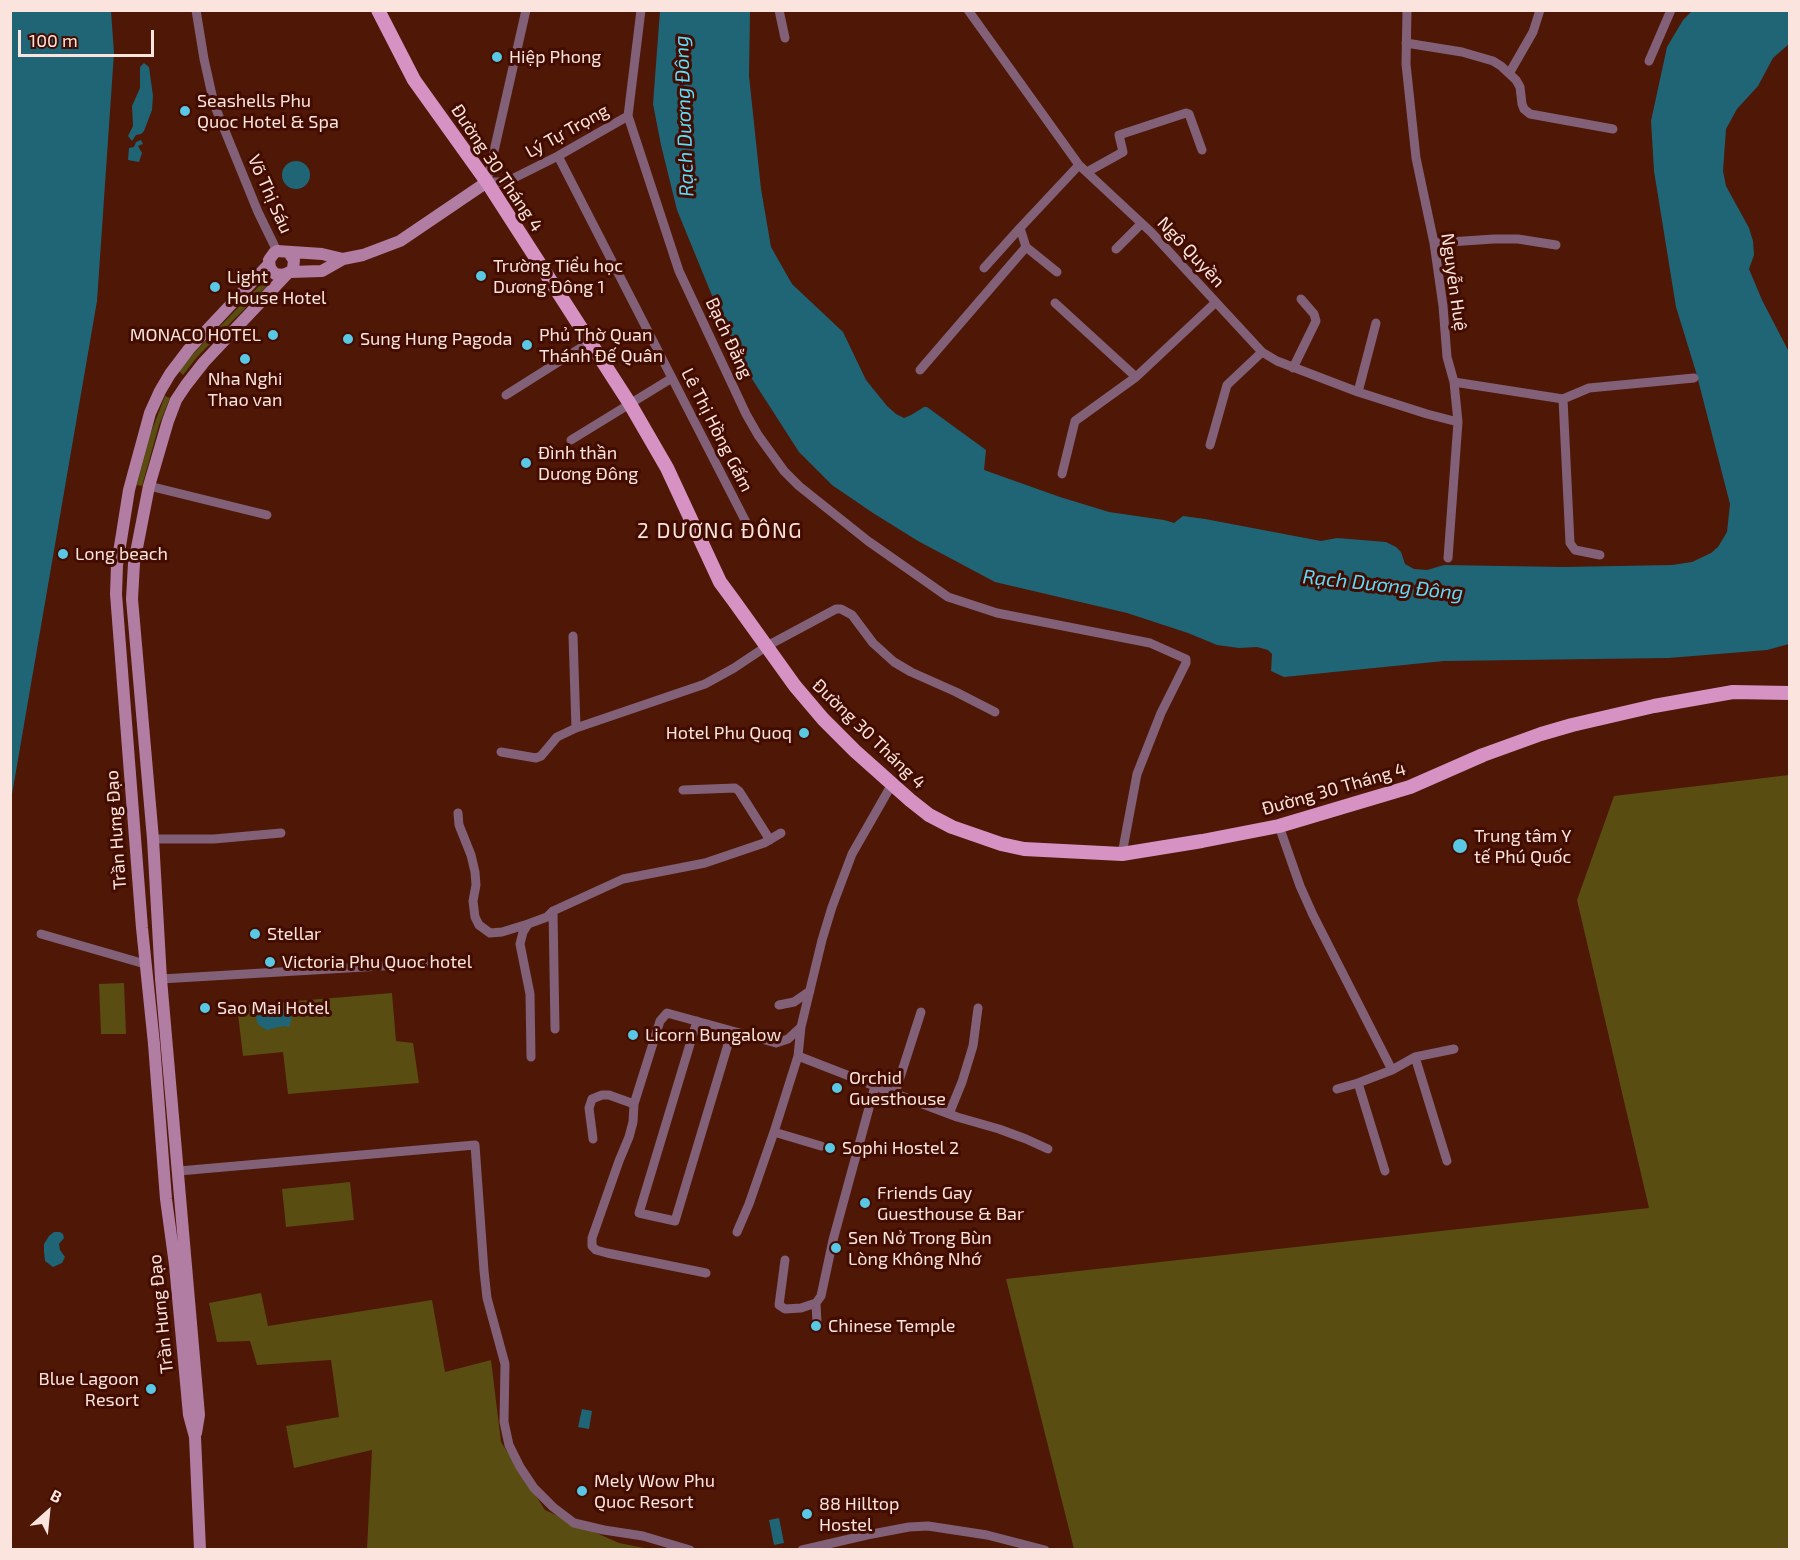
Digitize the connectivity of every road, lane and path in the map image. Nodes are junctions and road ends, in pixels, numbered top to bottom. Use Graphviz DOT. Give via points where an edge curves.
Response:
graph roads {
  1 [pos="196,10"];
  2 [pos="378,10"];
  3 [pos="526,10"];
  4 [pos="641,10"];
  5 [pos="779,10"];
  6 [pos="968,10"];
  7 [pos="1407,10"];
  8 [pos="1540,10"];
  9 [pos="1671,10"];
  10 [pos="785,38"];
  11 [pos="1406,43"];
  12 [pos="1649,61"];
  13 [pos="1510,72"];
  14 [pos="628,116"];
  15 [pos="1613,129"];
  16 [pos="1202,150"];
  17 [pos="558,156"];
  18 [pos="1079,165"];
  19 [pos="1087,172"];
  20 [pos="487,182"];
  21 [pos="1142,224"];
  22 [pos="1020,228"];
  23 [pos="1434,243"];
  24 [pos="1556,245"];
  25 [pos="1026,247"];
  26 [pos="1116,249"];
  27 [pos="283,252"];
  28 [pos="343,260"];
  29 [pos="269,264"];
  30 [pos="984,268"];
  31 [pos="1057,272"];
  32 [pos="289,273"];
  33 [pos="1301,299"];
  34 [pos="1216,302"];
  35 [pos="1055,303"];
  36 [pos="1376,323"];
  37 [pos="590,342"];
  38 [pos="1262,352"];
  39 [pos="1293,368"];
  40 [pos="920,370"];
  41 [pos="170,374"];
  42 [pos="1136,377"];
  43 [pos="672,378"];
  44 [pos="1694,378"];
  45 [pos="1454,382"];
  46 [pos="186,385"];
  47 [pos="1358,392"];
  48 [pos="506,395"];
  49 [pos="1563,399"];
  50 [pos="630,404"];
  51 [pos="1458,422"];
  52 [pos="572,440"];
  53 [pos="1210,445"];
  54 [pos="1062,474"];
  55 [pos="129,490"];
  56 [pos="147,490"];
  57 [pos="267,515"];
  58 [pos="748,526"];
  59 [pos="1600,555"];
  60 [pos="1448,558"];
  61 [pos="573,636"];
  62 [pos="767,646"];
  63 [pos="1790,693"];
  64 [pos="995,712"];
  65 [pos="576,728"];
  66 [pos="501,752"];
  67 [pos="892,784"];
  68 [pos="682,790"];
  69 [pos="458,813"];
  70 [pos="1279,826"];
  71 [pos="281,833"];
  72 [pos="781,833"];
  73 [pos="153,839"];
  74 [pos="135,840"];
  75 [pos="770,840"];
  76 [pos="1122,854"];
  77 [pos="553,911"];
  78 [pos="528,924"];
  79 [pos="41,934"];
  80 [pos="432,963"];
  81 [pos="145,964"];
  82 [pos="160,964"];
  83 [pos="161,979"];
  84 [pos="810,991"];
  85 [pos="779,1005"];
  86 [pos="978,1008"];
  87 [pos="921,1012"];
  88 [pos="697,1021"];
  89 [pos="801,1027"];
  90 [pos="555,1029"];
  91 [pos="732,1031"];
  92 [pos="1454,1049"];
  93 [pos="798,1056"];
  94 [pos="531,1057"];
  95 [pos="1416,1057"];
  96 [pos="1392,1070"];
  97 [pos="1358,1083"];
  98 [pos="875,1086"];
  99 [pos="1337,1089"];
  100 [pos="894,1094"];
  101 [pos="634,1104"];
  102 [pos="949,1114"];
  103 [pos="774,1132"];
  104 [pos="593,1139"];
  105 [pos="821,1146"];
  106 [pos="1048,1149"];
  107 [pos="1447,1161"];
  108 [pos="179,1171"];
  109 [pos="1385,1171"];
  110 [pos="737,1232"];
  111 [pos="785,1260"];
  112 [pos="181,1264"];
  113 [pos="706,1273"];
  114 [pos="816,1303"];
  115 [pos="817,1323"];
  116 [pos="200,1550"];
  117 [pos="690,1550"];
  118 [pos="802,1550"];
  119 [pos="1045,1550"];
  1 -- 27 [label="street, Võ Thị Sáu" via="214,104 258,212"];
  2 -- 20 [label="main road, Đường 30 Tháng 4" via="414,80"];
  3 -- 20 [label="street"];
  4 -- 14 [label="street, Bạch Đằng"];
  5 -- 10 [label="street"];
  6 -- 18 [label="street, Ngô Quyền"];
  7 -- 11 [label="street, Nguyễn Huệ"];
  8 -- 13 [label="street" via="1533,32"];
  9 -- 12 [label="street"];
  11 -- 13 [label="street" via="1477,56"];
  11 -- 23 [label="street, Nguyễn Huệ" via="1416,158"];
  13 -- 15 [label="street" via="1520,87 1524,109 1530,114"];
  14 -- 17 [label="street, Lý Tự Trọng"];
  14 -- 76 [label="street, Bạch Đằng" via="679,271 758,435 799,486 948,597 998,613 1150,643 1186,659 1137,774"];
  16 -- 19 [label="street" via="1186,113 1119,135 1123,152"];
  17 -- 20 [label="street, Lý Tự Trọng" via="506,182"];
  17 -- 43 [label="street, Lê Thị Hồng Gấm"];
  18 -- 19 [label="street, Ngô Quyền"];
  18 -- 22 [label="street"];
  19 -- 21 [label="street, Ngô Quyền"];
  20 -- 28 [label="main road" via="400,241"];
  20 -- 37 [label="main road, Đường 30 Tháng 4"];
  21 -- 26 [label="street"];
  21 -- 34 [label="street, Ngô Quyền"];
  22 -- 25 [label="street"];
  22 -- 30 [label="street"];
  23 -- 24 [label="street" via="1510,239"];
  23 -- 45 [label="street, Nguyễn Huệ" via="1447,357"];
  25 -- 31 [label="street"];
  25 -- 40 [label="street"];
  27 -- 28 [label="main road" via="322,254"];
  27 -- 29 [label="main road" via="271,256"];
  27 -- 32 [label="main road" via="294,260"];
  28 -- 32 [label="main road" via="322,271"];
  29 -- 32 [label="main road" via="275,274"];
  29 -- 41 [label="main road, Trần Hưng Đạo"];
  32 -- 46 [label="main road, Trần Hưng Đạo"];
  33 -- 39 [label="street" via="1316,321"];
  34 -- 38 [label="street, Ngô Quyền"];
  34 -- 42 [label="street"];
  35 -- 42 [label="street"];
  36 -- 47 [label="street"];
  37 -- 48 [label="street"];
  37 -- 50 [label="main road, Đường 30 Tháng 4"];
  38 -- 39 [label="street, Ngô Quyền"];
  38 -- 53 [label="street" via="1227,385"];
  39 -- 47 [label="street, Ngô Quyền"];
  41 -- 46 [label="main road"];
  41 -- 55 [label="main road, Trần Hưng Đạo" via="150,413"];
  42 -- 54 [label="street" via="1075,421"];
  43 -- 50 [label="street"];
  43 -- 58 [label="street, Lê Thị Hồng Gấm"];
  44 -- 49 [label="street" via="1597,386"];
  45 -- 49 [label="street"];
  45 -- 51 [label="street, Nguyễn Huệ"];
  46 -- 56 [label="main road, Trần Hưng Đạo" via="168,421"];
  47 -- 51 [label="street, Ngô Quyền"];
  49 -- 59 [label="street" via="1570,543 1575,550"];
  50 -- 52 [label="street"];
  50 -- 62 [label="main road, Đường 30 Tháng 4" via="672,478 720,582"];
  51 -- 60 [label="street, Nguyễn Huệ"];
  55 -- 56 [label="main road"];
  55 -- 74 [label="main road, Trần Hưng Đạo" via="116,594"];
  56 -- 57 [label="street"];
  56 -- 73 [label="main road, Trần Hưng Đạo" via="132,599"];
  61 -- 65 [label="street"];
  62 -- 64 [label="street" via="841,609 852,615 894,662"];
  62 -- 65 [label="street" via="705,684"];
  62 -- 67 [label="main road, Đường 30 Tháng 4" via="823,719"];
  63 -- 70 [label="main road, Đường 30 Tháng 4" via="1734,692 1572,724 1483,755 1410,787"];
  65 -- 66 [label="street" via="557,737 536,759"];
  67 -- 76 [label="main road, Đường 30 Tháng 4" via="940,821 1001,844 1024,849"];
  67 -- 84 [label="street" via="852,854 832,907"];
  68 -- 75 [label="street" via="735,788"];
  69 -- 78 [label="street" via="475,872 473,901 479,925 490,933"];
  70 -- 76 [label="main road, Đường 30 Tháng 4"];
  70 -- 96 [label="street" via="1313,915"];
  71 -- 73 [label="street"];
  72 -- 75 [label="street"];
  73 -- 74 [label="main road"];
  73 -- 82 [label="main road, Trần Hưng Đạo"];
  74 -- 81 [label="main road, Trần Hưng Đạo"];
  75 -- 77 [label="street" via="705,862 623,879"];
  77 -- 78 [label="street"];
  77 -- 90 [label="street"];
  78 -- 94 [label="street" via="520,944 530,994"];
  79 -- 81 [label="street"];
  80 -- 83 [label="street"];
  81 -- 82 [label="main road"];
  81 -- 112 [label="main road, Trần Hưng Đạo" via="166,1198"];
  82 -- 83 [label="main road, Trần Hưng Đạo"];
  83 -- 108 [label="main road, Trần Hưng Đạo"];
  84 -- 85 [label="street" via="794,1002"];
  84 -- 89 [label="street"];
  86 -- 102 [label="street" via="973,1046"];
  87 -- 100 [label="street"];
  88 -- 91 [label="street"];
  88 -- 91 [label="street" via="639,1213 675,1221"];
  88 -- 101 [label="street" via="667,1013 660,1021"];
  89 -- 91 [label="street" via="788,1039 776,1043"];
  89 -- 93 [label="street"];
  92 -- 95 [label="street"];
  93 -- 98 [label="street"];
  93 -- 103 [label="street"];
  95 -- 96 [label="street"];
  95 -- 107 [label="street"];
  96 -- 97 [label="street"];
  97 -- 99 [label="street"];
  97 -- 109 [label="street"];
  98 -- 100 [label="street"];
  98 -- 114 [label="street"];
  100 -- 102 [label="street"];
  101 -- 104 [label="street" via="609,1095 592,1099 588,1108"];
  101 -- 113 [label="street" via="629,1137 592,1246 607,1253"];
  102 -- 106 [label="street"];
  103 -- 105 [label="street"];
  103 -- 110 [label="street"];
  108 -- 112 [label="main road, Trần Hưng Đạo"];
  108 -- 117 [label="street" via="475,1145 487,1298 505,1364 504,1422 520,1467 534,1488 574,1522"];
  111 -- 114 [label="street" via="779,1305 785,1309"];
  112 -- 116 [label="main road, Trần Hưng Đạo"];
  114 -- 115 [label="street"];
  118 -- 119 [label="street" via="928,1526 987,1535"];
}
